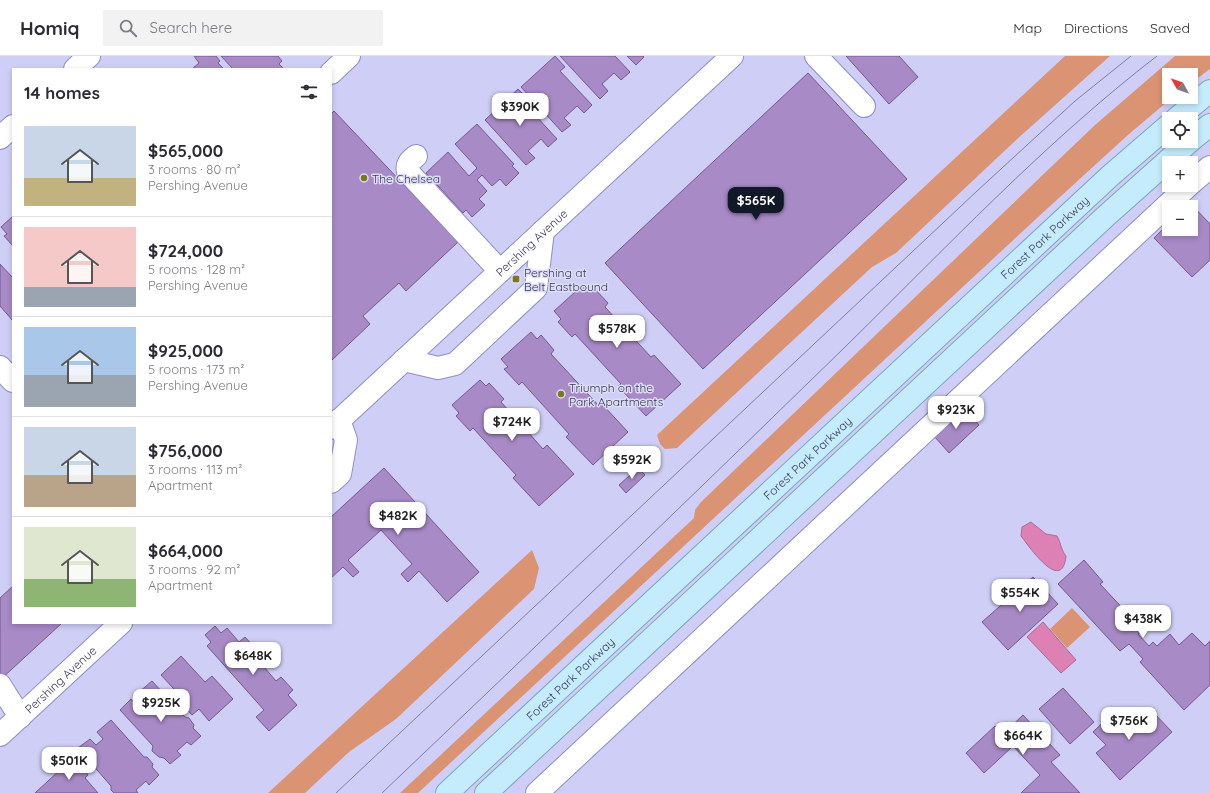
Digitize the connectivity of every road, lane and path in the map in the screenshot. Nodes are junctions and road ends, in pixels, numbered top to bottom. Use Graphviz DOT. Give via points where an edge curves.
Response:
graph roads {
  1 [pos="89,56"];
  2 [pos="349,56"];
  3 [pos="732,56"];
  4 [pos="816,56"];
  5 [pos="76,68"];
  6 [pos="332,72"];
  7 [pos="1210,91"];
  8 [pos="864,106"];
  9 [pos="1184,112"];
  10 [pos="1210,125"];
  11 [pos="12,127"];
  12 [pos="1162,131"];
  13 [pos="1198,135"];
  14 [pos="0,138"];
  15 [pos="1182,148"];
  16 [pos="416,156"];
  17 [pos="1210,167"];
  18 [pos="1198,177"];
  19 [pos="1181,192"];
  20 [pos="543,231"];
  21 [pos="500,271"];
  22 [pos="404,360"];
  23 [pos="0,367"];
  24 [pos="12,380"];
  25 [pos="335,424"];
  26 [pos="332,481"];
  27 [pos="120,624"];
  28 [pos="0,685"];
  29 [pos="0,705"];
  30 [pos="20,717"];
  31 [pos="0,735"];
  32 [pos="447,793"];
  33 [pos="486,793"];
  34 [pos="537,793"];
  1 -- 5 [label="street"];
  2 -- 6 [label="street"];
  3 -- 20 [label="street, Pershing Avenue"];
  4 -- 8 [label="street"];
  7 -- 9 [label="main road"];
  10 -- 13 [label="main road"];
  11 -- 14 [label="street"];
  12 -- 32 [label="main road, Forest Park Parkway" via="1104,182"];
  15 -- 33 [label="main road"];
  16 -- 21 [label="street" via="408,162 408,172"];
  17 -- 18 [label="street"];
  19 -- 34 [label="street"];
  20 -- 21 [label="street, Pershing Avenue"];
  20 -- 22 [label="street" via="536,288 455,364 438,368"];
  21 -- 22 [label="street, Pershing Avenue"];
  22 -- 25 [label="street, Pershing Avenue"];
  23 -- 24 [label="street"];
  25 -- 26 [label="street" via="346,440 340,474"];
  27 -- 30 [label="street, Pershing Avenue"];
  28 -- 30 [label="street"];
  29 -- 30 [label="street"];
  30 -- 31 [label="street, Pershing Avenue"];
}
